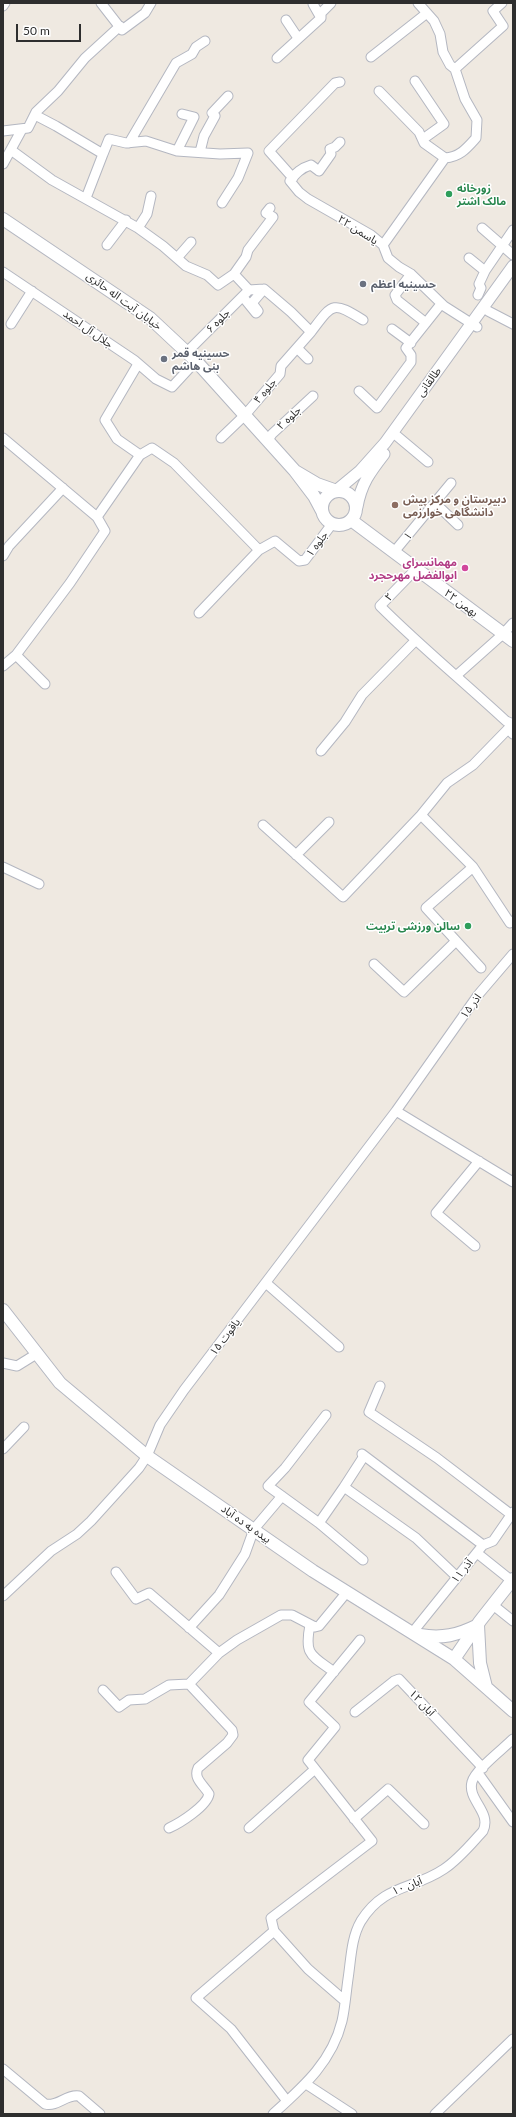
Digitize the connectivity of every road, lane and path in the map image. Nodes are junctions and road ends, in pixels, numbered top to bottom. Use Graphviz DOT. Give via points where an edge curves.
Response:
graph roads {
  1 [pos="5,3"];
  2 [pos="151,3"];
  3 [pos="331,3"];
  4 [pos="418,3"];
  5 [pos="502,3"];
  6 [pos="104,4"];
  7 [pos="313,4"];
  8 [pos="3,6"];
  9 [pos="426,13"];
  10 [pos="321,18"];
  11 [pos="286,20"];
  12 [pos="120,26"];
  13 [pos="298,38"];
  14 [pos="205,41"];
  15 [pos="371,57"];
  16 [pos="277,58"];
  17 [pos="455,69"];
  18 [pos="415,81"];
  19 [pos="340,82"];
  20 [pos="379,91"];
  21 [pos="228,96"];
  22 [pos="182,114"];
  23 [pos="35,115"];
  24 [pos="25,129"];
  25 [pos="3,131"];
  26 [pos="423,139"];
  27 [pos="340,142"];
  28 [pos="129,143"];
  29 [pos="11,150"];
  30 [pos="177,151"];
  31 [pos="200,152"];
  32 [pos="103,154"];
  33 [pos="445,158"];
  34 [pos="3,164"];
  35 [pos="292,180"];
  36 [pos="151,196"];
  37 [pos="86,198"];
  38 [pos="222,203"];
  39 [pos="270,208"];
  40 [pos="3,219"];
  41 [pos="126,220"];
  42 [pos="138,228"];
  43 [pos="482,228"];
  44 [pos="513,230"];
  45 [pos="191,242"];
  46 [pos="108,245"];
  47 [pos="383,245"];
  48 [pos="502,245"];
  49 [pos="513,254"];
  50 [pos="177,258"];
  51 [pos="469,258"];
  52 [pos="513,266"];
  53 [pos="485,271"];
  54 [pos="3,272"];
  55 [pos="234,274"];
  56 [pos="411,274"];
  57 [pos="513,277"];
  58 [pos="264,289"];
  59 [pos="32,291"];
  60 [pos="246,293"];
  61 [pos="478,295"];
  62 [pos="441,304"];
  63 [pos="488,311"];
  64 [pos="363,320"];
  65 [pos="426,323"];
  66 [pos="11,324"];
  67 [pos="513,324"];
  68 [pos="474,325"];
  69 [pos="392,329"];
  70 [pos="311,332"];
  71 [pos="411,342"];
  72 [pos="297,348"];
  73 [pos="192,356"];
  74 [pos="308,359"];
  75 [pos="138,364"];
  76 [pos="172,387"];
  77 [pos="359,391"];
  78 [pos="312,396"];
  79 [pos="245,415"];
  80 [pos="397,436"];
  81 [pos="3,438"];
  82 [pos="222,438"];
  83 [pos="268,440"];
  84 [pos="140,455"];
  85 [pos="428,462"];
  86 [pos="295,471"];
  87 [pos="451,483"];
  88 [pos="63,488"];
  89 [pos="336,490"];
  90 [pos="435,503"];
  91 [pos="357,507"];
  92 [pos="322,511"];
  93 [pos="97,517"];
  94 [pos="351,520"];
  95 [pos="332,524"];
  96 [pos="458,525"];
  97 [pos="259,550"];
  98 [pos="394,552"];
  99 [pos="3,556"];
  100 [pos="416,569"];
  101 [pos="199,612"];
  102 [pos="513,623"];
  103 [pos="508,638"];
  104 [pos="415,641"];
  105 [pos="16,654"];
  106 [pos="3,666"];
  107 [pos="457,675"];
  108 [pos="45,684"];
  109 [pos="510,731"];
  110 [pos="321,751"];
  111 [pos="421,814"];
  112 [pos="329,822"];
  113 [pos="263,825"];
  114 [pos="296,855"];
  115 [pos="3,867"];
  116 [pos="473,867"];
  117 [pos="39,884"];
  118 [pos="512,924"];
  119 [pos="456,941"];
  120 [pos="513,954"];
  121 [pos="374,964"];
  122 [pos="481,968"];
  123 [pos="432,1062"];
  124 [pos="396,1111"];
  125 [pos="479,1161"];
  126 [pos="513,1182"];
  127 [pos="475,1246"];
  128 [pos="266,1283"];
  129 [pos="3,1310"];
  130 [pos="339,1347"];
  131 [pos="38,1353"];
  132 [pos="3,1363"];
  133 [pos="380,1386"];
  134 [pos="326,1415"];
  135 [pos="24,1427"];
  136 [pos="3,1449"];
  137 [pos="147,1456"];
  138 [pos="344,1487"];
  139 [pos="282,1496"];
  140 [pos="512,1514"];
  141 [pos="320,1523"];
  142 [pos="254,1529"];
  143 [pos="483,1545"];
  144 [pos="477,1553"];
  145 [pos="363,1560"];
  146 [pos="116,1572"];
  147 [pos="457,1577"];
  148 [pos="512,1580"];
  149 [pos="347,1592"];
  150 [pos="3,1596"];
  151 [pos="493,1605"];
  152 [pos="513,1621"];
  153 [pos="478,1624"];
  154 [pos="310,1625"];
  155 [pos="189,1628"];
  156 [pos="414,1634"];
  157 [pos="360,1640"];
  158 [pos="219,1653"];
  159 [pos="454,1659"];
  160 [pos="334,1672"];
  161 [pos="189,1684"];
  162 [pos="486,1687"];
  163 [pos="102,1690"];
  164 [pos="513,1711"];
  165 [pos="355,1712"];
  166 [pos="513,1739"];
  167 [pos="315,1769"];
  168 [pos="480,1771"];
  169 [pos="354,1819"];
  170 [pos="513,1822"];
  171 [pos="424,1824"];
  172 [pos="169,1828"];
  173 [pos="249,1828"];
  174 [pos="274,1931"];
  175 [pos="345,2001"];
  176 [pos="513,2039"];
  177 [pos="3,2069"];
  178 [pos="306,2084"];
  179 [pos="287,2101"];
  180 [pos="100,2114"];
  181 [pos="273,2114"];
  182 [pos="352,2114"];
  183 [pos="436,2114"];
  1 -- 8 [label="street"];
  2 -- 12 [label="street" via="145,13 134,22 122,30"];
  3 -- 10 [label="street" via="321,13"];
  4 -- 9 [label="street"];
  5 -- 17 [label="street" via="493,11 503,26"];
  6 -- 12 [label="street"];
  7 -- 10 [label="street"];
  9 -- 15 [label="street"];
  9 -- 17 [label="street" via="434,21 440,34 443,52"];
  10 -- 13 [label="street"];
  11 -- 13 [label="street"];
  12 -- 23 [label="street" via="85,58"];
  13 -- 16 [label="street"];
  14 -- 28 [label="street" via="196,47 192,54 176,63"];
  17 -- 33 [label="street" via="465,99 476,120 476,138 454,158"];
  18 -- 26 [label="street" via="444,124"];
  19 -- 35 [label="street, یاسمن ۲۲" via="335,83 265,152"];
  20 -- 26 [label="street"];
  21 -- 31 [label="street" via="212,113 215,116 204,136"];
  22 -- 30 [label="street" via="194,117"];
  23 -- 24 [label="street"];
  23 -- 32 [label="street"];
  24 -- 25 [label="street"];
  24 -- 29 [label="street"];
  26 -- 33 [label="street" via="424,143"];
  27 -- 35 [label="street" via="330,150 331,154 319,171 312,166 305,167"];
  28 -- 30 [label="street" via="146,141"];
  28 -- 32 [label="street" via="109,139"];
  29 -- 34 [label="street"];
  29 -- 37 [label="street" via="52,180"];
  30 -- 31 [label="street"];
  31 -- 38 [label="street" via="248,153 238,178"];
  32 -- 37 [label="street"];
  33 -- 47 [label="street"];
  35 -- 47 [label="street, یاسمن ۲۲" via="299,192"];
  36 -- 42 [label="street" via="147,214"];
  37 -- 41 [label="street"];
  39 -- 55 [label="street" via="266,213 273,217"];
  40 -- 73 [label="main road, خیابان آیت اله حائری" via="150,318"];
  41 -- 42 [label="street"];
  41 -- 46 [label="street"];
  42 -- 50 [label="street"];
  43 -- 48 [label="street"];
  44 -- 48 [label="street"];
  45 -- 50 [label="street"];
  47 -- 56 [label="street, یاسمن ۲۲" via="388,258"];
  48 -- 49 [label="street"];
  48 -- 53 [label="street"];
  50 -- 55 [label="street" via="186,266 207,275 218,285"];
  51 -- 53 [label="street"];
  52 -- 68 [label="street, طالقانی"];
  53 -- 61 [label="street" via="479,284 481,288"];
  54 -- 59 [label="street, جلال آل احمد"];
  55 -- 60 [label="street"];
  56 -- 62 [label="street, یاسمن ۲۲"];
  56 -- 65 [label="street" via="395,295 397,300"];
  57 -- 63 [label="street, طالقانی"];
  58 -- 60 [label="street"];
  58 -- 60 [label="street" via="252,303 258,311 256,313"];
  58 -- 70 [label="street"];
  59 -- 66 [label="street"];
  59 -- 75 [label="street, جلال آل احمد"];
  60 -- 73 [label="street, جلوه ۶"];
  62 -- 65 [label="street"];
  62 -- 68 [label="street, یاسمن ۲۲"];
  63 -- 67 [label="street"];
  63 -- 68 [label="street, طالقانی"];
  64 -- 70 [label="street, جلوه ۴" via="342,308 334,307"];
  65 -- 71 [label="street"];
  68 -- 80 [label="street, طالقانی"];
  68 -- 89 [label="street, طالقانی" via="385,443 360,471"];
  69 -- 71 [label="street"];
  70 -- 72 [label="street, جلوه ۴"];
  71 -- 77 [label="street" via="406,348 411,355 411,362 377,408"];
  72 -- 74 [label="street"];
  72 -- 79 [label="street, جلوه ۴" via="281,366 280,374"];
  73 -- 76 [label="street, جلوه ۶"];
  73 -- 79 [label="main road, خیابان آیت اله حائری"];
  75 -- 76 [label="street, جلال آل احمد" via="156,379"];
  75 -- 84 [label="street" via="105,420 117,439"];
  78 -- 83 [label="street, جلوه ۲"];
  79 -- 82 [label="street, جلوه ۴"];
  79 -- 83 [label="main road, خیابان آیت اله حائری"];
  80 -- 85 [label="street"];
  80 -- 91 [label="street, طالقانی" via="366,478"];
  81 -- 88 [label="street"];
  83 -- 86 [label="main road, خیابان آیت اله حائری"];
  84 -- 93 [label="street"];
  84 -- 97 [label="street" via="152,448 174,463"];
  86 -- 89 [label="main road" via="317,484"];
  86 -- 92 [label="main road"];
  87 -- 90 [label="street, ۱"];
  88 -- 93 [label="street"];
  88 -- 99 [label="street" via="9,546"];
  89 -- 91 [label="main road" via="343,490 353,496"];
  89 -- 92 [label="main road" via="323,500"];
  90 -- 96 [label="street"];
  90 -- 98 [label="street, ۱"];
  91 -- 94 [label="main road"];
  92 -- 95 [label="main road" via="327,521"];
  93 -- 105 [label="street" via="105,531"];
  94 -- 95 [label="main road" via="344,524"];
  94 -- 98 [label="main road, ۲۲ بهمن"];
  95 -- 97 [label="street, جلوه ۱" via="306,560 300,561 275,541"];
  97 -- 101 [label="street"];
  98 -- 100 [label="main road, ۲۲ بهمن"];
  100 -- 103 [label="main road, ۲۲ بهمن"];
  100 -- 104 [label="street, ۲" via="380,606"];
  102 -- 103 [label="street"];
  103 -- 107 [label="street"];
  104 -- 107 [label="street"];
  104 -- 110 [label="street" via="362,695"];
  105 -- 106 [label="street"];
  105 -- 108 [label="street"];
  107 -- 109 [label="street" via="506,721 513,724"];
  109 -- 111 [label="street" via="473,765 447,783"];
  111 -- 114 [label="street" via="343,897"];
  111 -- 116 [label="street"];
  112 -- 114 [label="street"];
  113 -- 114 [label="street"];
  115 -- 117 [label="street"];
  116 -- 118 [label="street"];
  116 -- 119 [label="street" via="426,908"];
  119 -- 121 [label="street" via="404,992"];
  119 -- 122 [label="street"];
  120 -- 123 [label="street, اذر ۱۵" via="478,995"];
  123 -- 124 [label="street, یاقوت ۱۵"];
  124 -- 125 [label="street"];
  124 -- 128 [label="street, یاقوت ۱۵"];
  125 -- 126 [label="street"];
  125 -- 127 [label="street" via="436,1213"];
  128 -- 130 [label="street"];
  128 -- 137 [label="street, یاقوت ۱۵" via="184,1390 160,1425"];
  129 -- 131 [label="main road, بیده به ده آباد"];
  131 -- 132 [label="street" via="17,1366"];
  131 -- 137 [label="main road, بیده به ده آباد" via="60,1383"];
  133 -- 140 [label="street" via="369,1412 438,1458"];
  134 -- 139 [label="street" via="268,1486"];
  135 -- 136 [label="street"];
  137 -- 142 [label="main road, بیده به ده آباد"];
  137 -- 150 [label="street, یاقوت ۱۵" via="91,1521 51,1551"];
  138 -- 141 [label="street"];
  138 -- 143 [label="street" via="363,1455"];
  138 -- 147 [label="street" via="416,1538"];
  139 -- 141 [label="street"];
  139 -- 142 [label="street"];
  140 -- 143 [label="street, آذر ۱۱" via="492,1540"];
  141 -- 145 [label="street"];
  142 -- 149 [label="main road, بیده به ده آباد"];
  142 -- 155 [label="street" via="245,1554 218,1595"];
  143 -- 144 [label="street, آذر ۱۱"];
  144 -- 147 [label="street, آذر ۱۱"];
  144 -- 148 [label="street"];
  146 -- 155 [label="street" via="136,1599 149,1593"];
  147 -- 156 [label="street, آذر ۱۱"];
  148 -- 151 [label="main road"];
  149 -- 154 [label="street" via="323,1623 315,1627"];
  149 -- 156 [label="main road, بیده به ده آباد"];
  151 -- 152 [label="street"];
  151 -- 153 [label="main road"];
  153 -- 156 [label="main road" via="445,1637"];
  153 -- 159 [label="main road"];
  153 -- 162 [label="main road" via="480,1663"];
  154 -- 158 [label="street" via="292,1615 281,1615"];
  154 -- 160 [label="street" via="306,1642 310,1654"];
  155 -- 158 [label="street"];
  156 -- 159 [label="main road, بیده به ده آباد"];
  157 -- 160 [label="street"];
  158 -- 161 [label="street"];
  159 -- 162 [label="main road, بیده به ده آباد"];
  160 -- 167 [label="street" via="309,1702 335,1727 308,1760"];
  161 -- 163 [label="street" via="169,1685 145,1699 129,1700 119,1707"];
  161 -- 172 [label="street" via="232,1730 233,1735 196,1772 208,1794 208,1799 182,1821"];
  162 -- 164 [label="main road, بیده به ده آباد"];
  165 -- 168 [label="street, آبان ۱۲" via="399,1679"];
  166 -- 168 [label="street"];
  167 -- 169 [label="street"];
  167 -- 173 [label="street"];
  168 -- 170 [label="street"];
  168 -- 175 [label="street, آبان ۱۰" via="472,1782 472,1788 485,1818 486,1825 483,1831 444,1869 393,1890 371,1908 354,1936"];
  169 -- 171 [label="street" via="388,1789"];
  169 -- 174 [label="street" via="372,1841 271,1918"];
  174 -- 175 [label="street" via="308,1969"];
  174 -- 179 [label="street" via="196,1998 231,2029"];
  175 -- 178 [label="street, آبان ۱۰" via="336,2039 326,2060"];
  176 -- 183 [label="street"];
  177 -- 180 [label="street" via="44,2104 56,2104 68,2096 79,2096"];
  178 -- 179 [label="street, آبان ۱۰"];
  178 -- 182 [label="street"];
  179 -- 181 [label="street, آبان ۱۰"];
}
